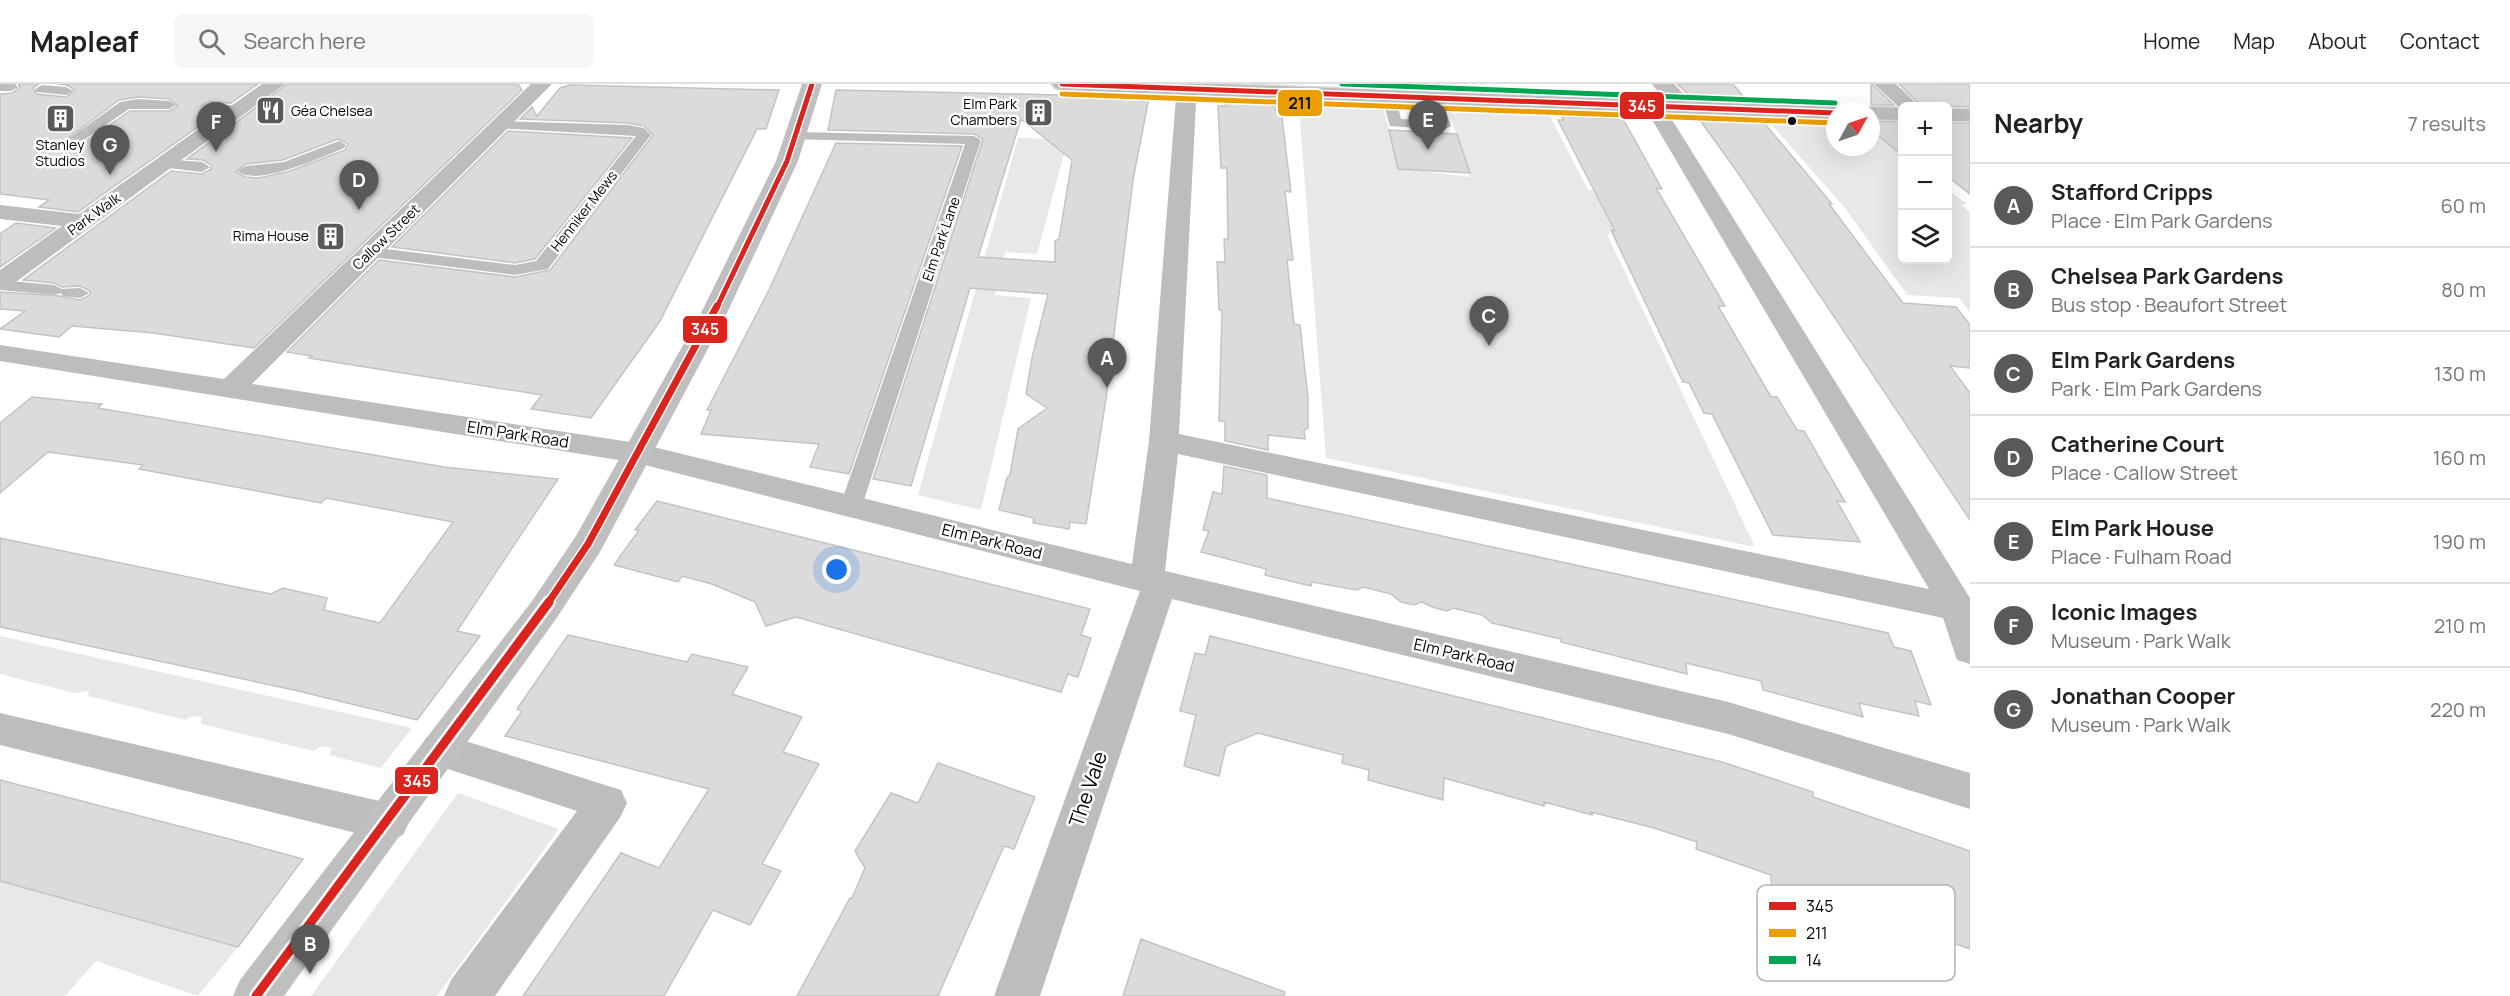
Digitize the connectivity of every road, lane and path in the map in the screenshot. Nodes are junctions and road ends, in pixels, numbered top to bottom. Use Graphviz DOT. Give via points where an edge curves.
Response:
graph roads {
  1 [pos="275,84"];
  2 [pos="542,84"];
  3 [pos="812,84"];
  4 [pos="1062,84"];
  5 [pos="1884,84"];
  6 [pos="1187,86"];
  7 [pos="42,89"];
  8 [pos="66,90"];
  9 [pos="1388,95"];
  10 [pos="1658,95"];
  11 [pos="1434,98"];
  12 [pos="1904,102"];
  13 [pos="169,105"];
  14 [pos="209,108"];
  15 [pos="239,110"];
  16 [pos="1826,113"];
  17 [pos="1880,114"];
  18 [pos="1898,114"];
  19 [pos="1952,115"];
  20 [pos="1970,116"];
  21 [pos="500,125"];
  22 [pos="796,136"];
  23 [pos="67,145"];
  24 [pos="339,145"];
  25 [pos="164,164"];
  26 [pos="202,167"];
  27 [pos="246,171"];
  28 [pos="0,212"];
  29 [pos="84,222"];
  30 [pos="370,252"];
  31 [pos="0,284"];
  32 [pos="68,292"];
  33 [pos="0,353"];
  34 [pos="230,389"];
  35 [pos="1164,441"];
  36 [pos="637,453"];
  37 [pos="850,506"];
  38 [pos="1153,581"];
  39 [pos="1958,608"];
  40 [pos="1970,650"];
  41 [pos="0,729"];
  42 [pos="440,750"];
  43 [pos="1970,791"];
  44 [pos="388,822"];
  45 [pos="256,996"];
  46 [pos="467,996"];
  47 [pos="1017,996"];
  1 -- 15 [label="street, Park Walk"];
  2 -- 21 [label="street, Callow Street"];
  3 -- 22 [label="street"];
  4 -- 6 [label="street"];
  5 -- 12 [label="street"];
  6 -- 9 [label="street"];
  6 -- 35 [label="street, The Vale"];
  7 -- 8 [label="lane"];
  9 -- 11 [label="street"];
  9 -- 11 [label="lane" via="1395,123 1444,126"];
  10 -- 11 [label="street"];
  10 -- 16 [label="street" via="1688,108"];
  10 -- 39 [label="street"];
  13 -- 23 [label="lane" via="125,105"];
  14 -- 15 [label="lane"];
  15 -- 25 [label="street, Park Walk"];
  17 -- 18 [label="street"];
  19 -- 20 [label="street"];
  21 -- 30 [label="street, Callow Street"];
  21 -- 30 [label="lane, Henniker Mews" via="628,129 644,135 542,265 515,270"];
  22 -- 36 [label="street" via="714,313"];
  22 -- 37 [label="lane, Elm Park Lane" via="974,141"];
  24 -- 27 [label="lane" via="287,166"];
  25 -- 26 [label="lane"];
  25 -- 29 [label="street, Park Walk"];
  28 -- 29 [label="street"];
  29 -- 31 [label="street, Park Walk"];
  30 -- 34 [label="street, Callow Street"];
  31 -- 32 [label="lane"];
  33 -- 34 [label="street, Elm Park Road"];
  34 -- 36 [label="street, Elm Park Road"];
  35 -- 38 [label="street, The Vale"];
  35 -- 39 [label="street"];
  36 -- 37 [label="street, Elm Park Road"];
  36 -- 42 [label="street" via="588,544"];
  37 -- 38 [label="street, Elm Park Road"];
  38 -- 43 [label="street, Elm Park Road" via="1728,718"];
  38 -- 47 [label="street, The Vale"];
  39 -- 40 [label="street"];
  41 -- 44 [label="street"];
  42 -- 44 [label="street"];
  42 -- 46 [label="street" via="607,802"];
  44 -- 45 [label="street"];
}
